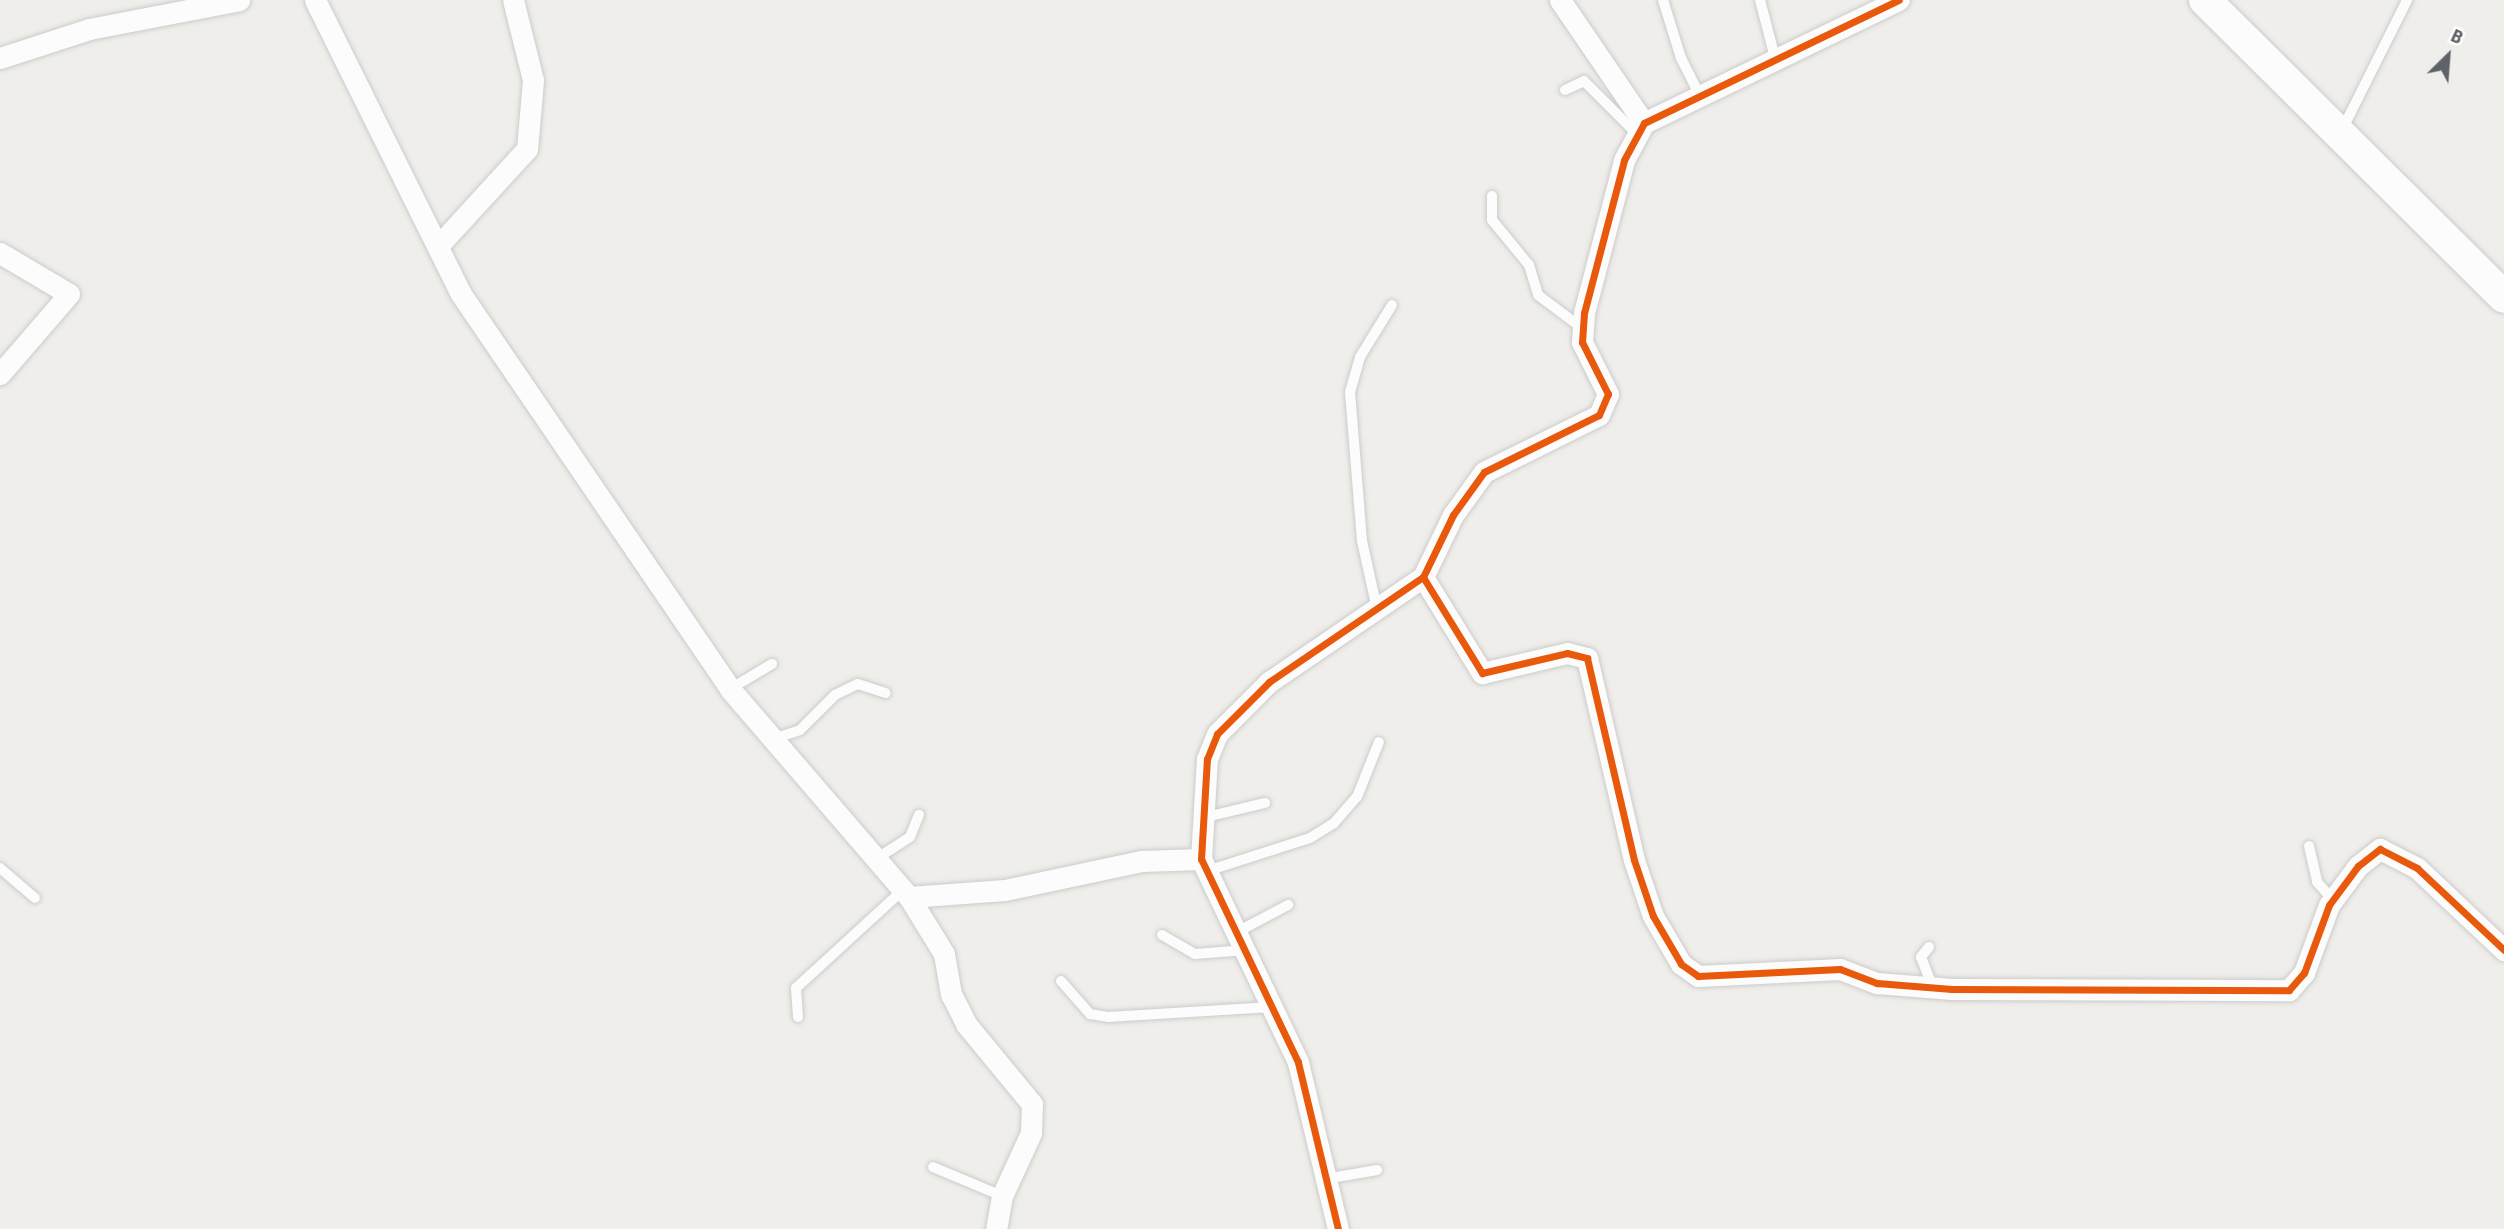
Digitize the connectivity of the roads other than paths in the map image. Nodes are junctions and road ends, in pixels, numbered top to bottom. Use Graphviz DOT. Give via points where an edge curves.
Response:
graph roads {
  1 [pos="239,0"];
  2 [pos="315,0"];
  3 [pos="513,0"];
  4 [pos="1560,0"];
  5 [pos="1663,0"];
  6 [pos="1760,0"];
  7 [pos="2205,0"];
  8 [pos="2407,0"];
  9 [pos="1884,3"];
  10 [pos="0,58"];
  11 [pos="1775,58"];
  12 [pos="1565,90"];
  13 [pos="1699,94"];
  14 [pos="1641,129"];
  15 [pos="2340,135"];
  16 [pos="1492,196"];
  17 [pos="438,246"];
  18 [pos="0,253"];
  19 [pos="2504,297"];
  20 [pos="1392,305"];
  21 [pos="1583,328"];
  22 [pos="0,374"];
  23 [pos="1423,578"];
  24 [pos="1377,609"];
  25 [pos="772,664"];
  26 [pos="730,689"];
  27 [pos="886,693"];
  28 [pos="773,739"];
  29 [pos="1379,742"];
  30 [pos="1265,803"];
  31 [pos="919,815"];
  32 [pos="1202,818"];
  33 [pos="2309,846"];
  34 [pos="876,859"];
  35 [pos="1204,865"];
  36 [pos="0,868"];
  37 [pos="906,893"];
  38 [pos="35,898"];
  39 [pos="2333,900"];
  40 [pos="1289,905"];
  41 [pos="1163,935"];
  42 [pos="1242,941"];
  43 [pos="1929,947"];
  44 [pos="2504,950"];
  45 [pos="1062,981"];
  46 [pos="1933,988"];
  47 [pos="1275,1007"];
  48 [pos="798,1017"];
  49 [pos="933,1167"];
  50 [pos="1377,1170"];
  51 [pos="1325,1179"];
  52 [pos="1002,1196"];
  53 [pos="996,1229"];
  54 [pos="1338,1229"];
  1 -- 10 [label="street" via="89,29"];
  2 -- 17 [label="street"];
  3 -- 17 [label="street" via="533,80 527,149"];
  4 -- 14 [label="street"];
  5 -- 13 [label="lane" via="1681,58"];
  6 -- 11 [label="lane"];
  7 -- 15 [label="street"];
  8 -- 15 [label="lane"];
  9 -- 11 [label="street"];
  11 -- 13 [label="street"];
  12 -- 14 [label="lane" via="1584,80"];
  13 -- 14 [label="street"];
  14 -- 21 [label="street" via="1625,160"];
  15 -- 19 [label="street"];
  16 -- 21 [label="lane" via="1492,220 1529,265 1538,295"];
  17 -- 26 [label="street" via="461,294"];
  18 -- 22 [label="street" via="69,294"];
  20 -- 24 [label="lane" via="1360,357 1350,392 1362,541"];
  21 -- 23 [label="street" via="1583,341 1608,402 1599,415 1484,472 1459,506"];
  23 -- 24 [label="street"];
  23 -- 46 [label="street" via="1482,673 1567,653 1587,658 1634,860 1653,916 1681,964 1698,976 1840,969 1877,983"];
  24 -- 32 [label="street" via="1240,706 1207,759"];
  25 -- 26 [label="lane"];
  26 -- 28 [label="street"];
  27 -- 28 [label="lane" via="858,684 835,695 800,730"];
  28 -- 34 [label="street"];
  29 -- 35 [label="lane" via="1357,797 1334,823 1310,838"];
  30 -- 32 [label="lane"];
  31 -- 34 [label="lane" via="910,837"];
  32 -- 35 [label="street"];
  33 -- 39 [label="lane" via="2317,882"];
  34 -- 37 [label="street"];
  35 -- 37 [label="street" via="1142,861 1005,890"];
  35 -- 42 [label="street"];
  36 -- 38 [label="lane"];
  37 -- 48 [label="lane" via="796,988"];
  37 -- 52 [label="street" via="943,954 951,994 967,1024 1032,1104 1031,1133"];
  39 -- 44 [label="street" via="2372,852 2395,852"];
  39 -- 46 [label="street" via="2304,973 2289,990"];
  40 -- 42 [label="lane"];
  41 -- 42 [label="lane" via="1195,954"];
  42 -- 47 [label="street"];
  43 -- 46 [label="lane" via="1921,957"];
  45 -- 47 [label="lane" via="1090,1014 1108,1017"];
  47 -- 51 [label="street" via="1297,1062"];
  49 -- 52 [label="lane"];
  50 -- 51 [label="lane"];
  51 -- 54 [label="street"];
  52 -- 53 [label="street"];
}
